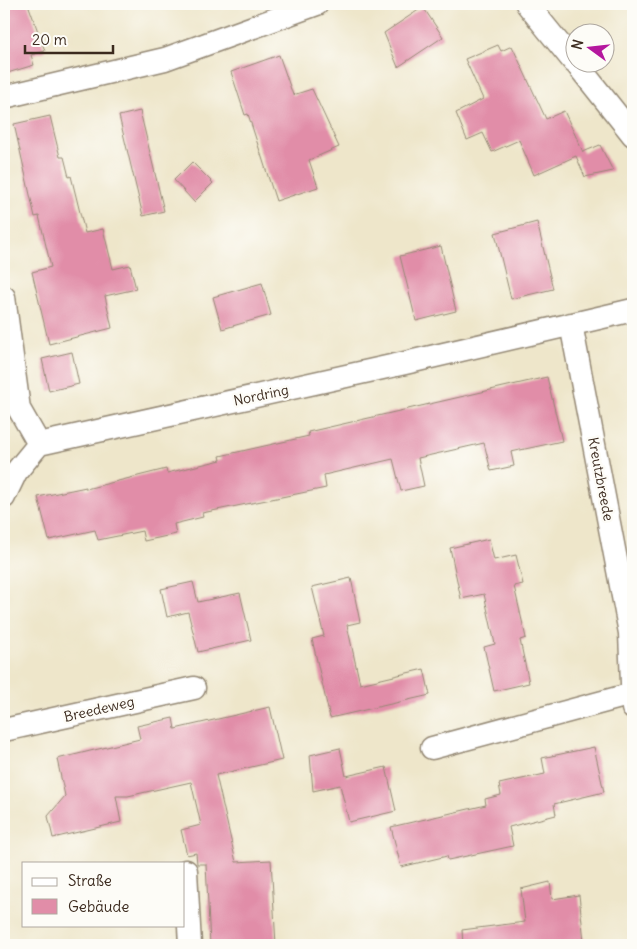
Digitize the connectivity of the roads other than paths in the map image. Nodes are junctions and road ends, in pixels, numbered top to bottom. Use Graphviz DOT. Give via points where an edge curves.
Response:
graph roads {
  1 [pos="317,4"];
  2 [pos="527,4"];
  3 [pos="564,49"];
  4 [pos="583,72"];
  5 [pos="4,97"];
  6 [pos="633,135"];
  7 [pos="4,297"];
  8 [pos="633,310"];
  9 [pos="571,324"];
  10 [pos="39,444"];
  11 [pos="4,497"];
  12 [pos="632,633"];
  13 [pos="194,688"];
  14 [pos="632,701"];
  15 [pos="4,730"];
  16 [pos="432,748"];
  17 [pos="186,871"];
  18 [pos="190,945"];
  1 -- 5 [label="street" via="165,59"];
  2 -- 3 [label="street"];
  4 -- 6 [label="street"];
  7 -- 10 [label="street" via="18,409"];
  8 -- 9 [label="street, Nordring"];
  9 -- 10 [label="street, Nordring"];
  9 -- 12 [label="street, Kreutzbreede"];
  10 -- 11 [label="street" via="16,472"];
  12 -- 14 [label="street, Kreutzbreede"];
  13 -- 15 [label="street, Breedeweg"];
  14 -- 16 [label="street, Kreutzbreede"];
  17 -- 18 [label="street"];
}
